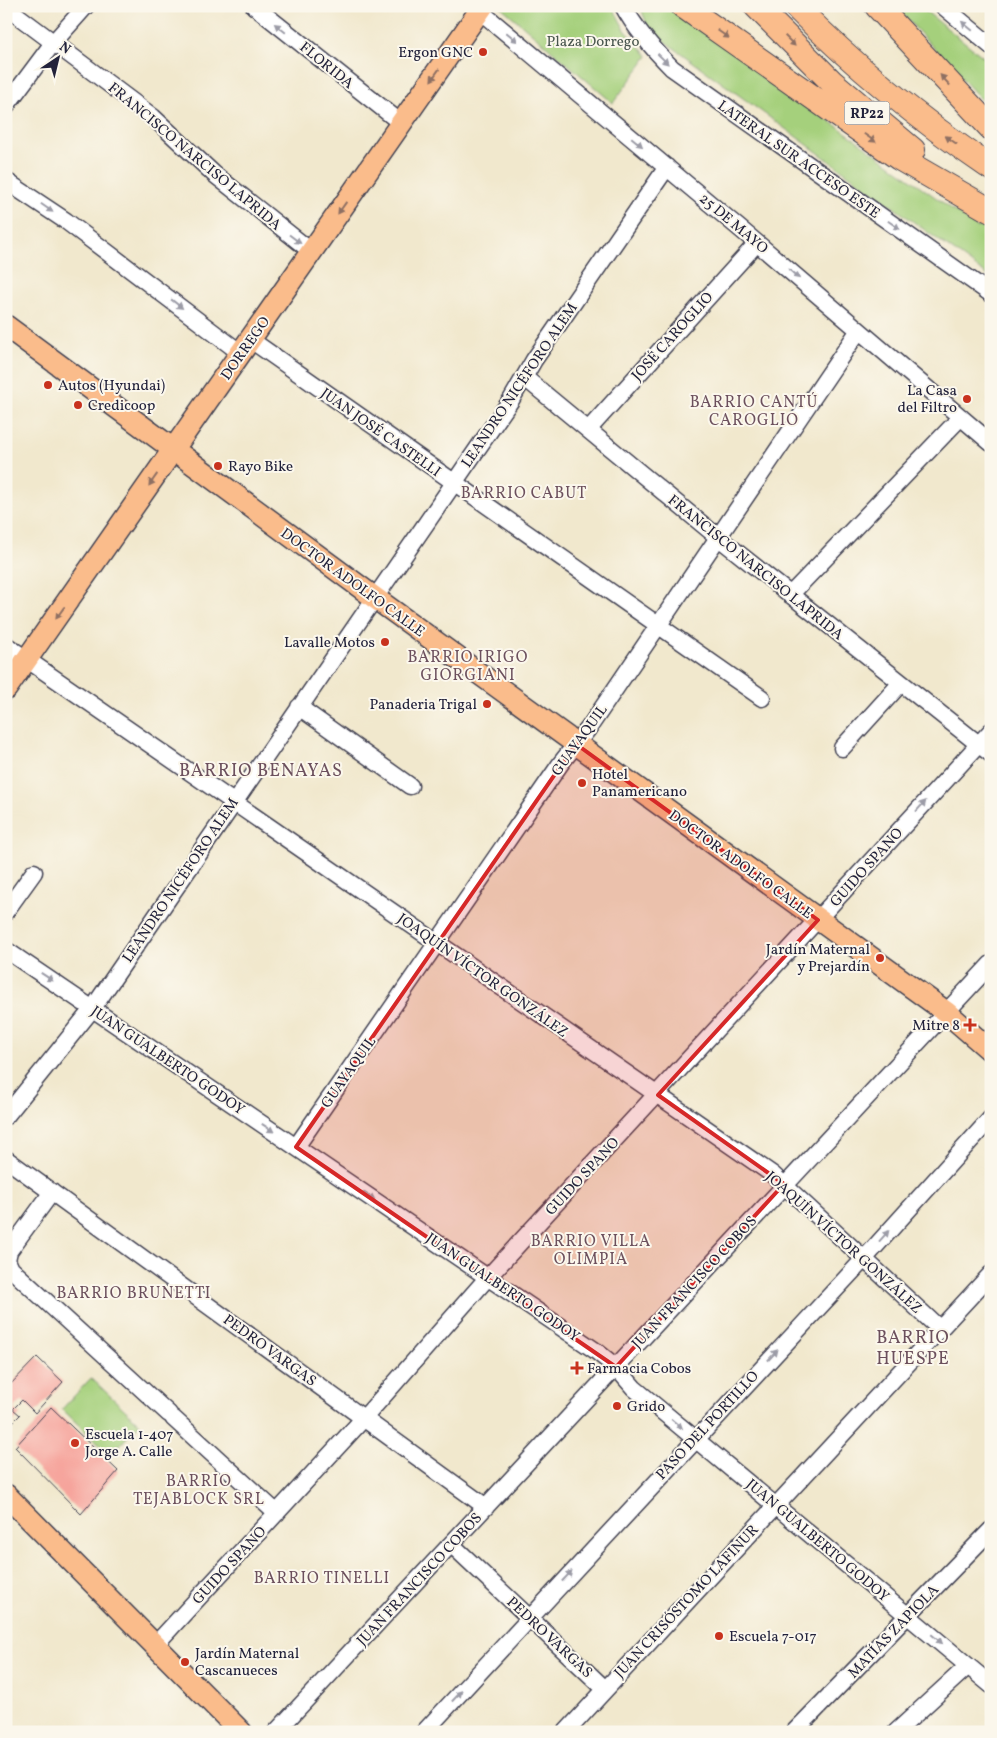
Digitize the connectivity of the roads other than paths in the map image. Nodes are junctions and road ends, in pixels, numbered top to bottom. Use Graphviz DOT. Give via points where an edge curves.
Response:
graph roads {
  1 [pos="86,6"];
  2 [pos="254,6"];
  3 [pos="623,6"];
  4 [pos="683,6"];
  5 [pos="756,6"];
  6 [pos="795,6"];
  7 [pos="877,6"];
  8 [pos="943,6"];
  9 [pos="6,8"];
  10 [pos="479,8"];
  11 [pos="53,43"];
  12 [pos="991,46"];
  13 [pos="6,106"];
  14 [pos="401,123"];
  15 [pos="991,128"];
  16 [pos="667,167"];
  17 [pos="991,168"];
  18 [pos="6,180"];
  19 [pos="991,206"];
  20 [pos="991,211"];
  21 [pos="757,242"];
  22 [pos="312,252"];
  23 [pos="991,294"];
  24 [pos="6,326"];
  25 [pos="859,330"];
  26 [pos="247,347"];
  27 [pos="524,377"];
  28 [pos="961,417"];
  29 [pos="588,430"];
  30 [pos="991,443"];
  31 [pos="174,449"];
  32 [pos="454,483"];
  33 [pos="719,538"];
  34 [pos="790,595"];
  35 [pos="375,598"];
  36 [pos="659,626"];
  37 [pos="6,645"];
  38 [pos="27,660"];
  39 [pos="901,683"];
  40 [pos="6,690"];
  41 [pos="762,698"];
  42 [pos="299,707"];
  43 [pos="991,731"];
  44 [pos="576,744"];
  45 [pos="842,748"];
  46 [pos="984,749"];
  47 [pos="410,786"];
  48 [pos="233,804"];
  49 [pos="34,872"];
  50 [pos="6,911"];
  51 [pos="818,920"];
  52 [pos="436,943"];
  53 [pos="6,950"];
  54 [pos="991,964"];
  55 [pos="93,1008"];
  56 [pos="946,1012"];
  57 [pos="991,1051"];
  58 [pos="658,1096"];
  59 [pos="6,1116"];
  60 [pos="991,1118"];
  61 [pos="296,1147"];
  62 [pos="6,1159"];
  63 [pos="784,1184"];
  64 [pos="52,1192"];
  65 [pos="864,1259"];
  66 [pos="991,1274"];
  67 [pos="489,1276"];
  68 [pos="940,1329"];
  69 [pos="616,1367"];
  70 [pos="364,1418"];
  71 [pos="694,1438"];
  72 [pos="6,1495"];
  73 [pos="775,1504"];
  74 [pos="486,1506"];
  75 [pos="277,1513"];
  76 [pos="991,1530"];
  77 [pos="451,1544"];
  78 [pos="908,1615"];
  79 [pos="529,1618"];
  80 [pos="155,1645"];
  81 [pos="968,1666"];
  82 [pos="991,1685"];
  83 [pos="605,1689"];
  84 [pos="241,1732"];
  85 [pos="276,1732"];
  86 [pos="424,1732"];
  87 [pos="566,1732"];
  88 [pos="794,1732"];
  89 [pos="896,1732"];
  1 -- 11 [label="street"];
  14 -- 2 [label="street, FLORIDA, one-way"];
  3 -- 23 [label="street, LATERAL SUR ACCESO ESTE, one-way" via="632,23 672,68"];
  4 -- 20 [label="highway, one-way" via="900,158"];
  5 -- 19 [label="highway, RP22, one-way" via="868,114"];
  17 -- 6 [label="highway, RP22, one-way" via="874,81"];
  15 -- 7 [label="highway, one-way"];
  12 -- 8 [label="street, one-way"];
  9 -- 11 [label="street, FRANCISCO NARCISO LAPRIDA"];
  10 -- 14 [label="main road, DORREGO, one-way"];
  10 -- 16 [label="street, 25 DE MAYO, one-way"];
  11 -- 13 [label="street"];
  11 -- 22 [label="street, FRANCISCO NARCISO LAPRIDA, one-way" via="153,117 214,174"];
  14 -- 22 [label="main road, DORREGO, one-way"];
  16 -- 21 [label="street, 25 DE MAYO"];
  16 -- 27 [label="street, LEANDRO NICÉFORO ALEM"];
  18 -- 26 [label="street, JUAN JOSÉ CASTELLI, one-way"];
  21 -- 25 [label="street, 25 DE MAYO, one-way"];
  21 -- 29 [label="street, JOSÉ CAROGLIO"];
  22 -- 26 [label="main road, DORREGO"];
  24 -- 31 [label="main road, DOCTOR ADOLFO CALLE"];
  25 -- 28 [label="street, 25 DE MAYO"];
  25 -- 33 [label="street, GUAYAQUIL"];
  26 -- 31 [label="main road, DORREGO"];
  26 -- 32 [label="street, JUAN JOSÉ CASTELLI"];
  27 -- 29 [label="street, FRANCISCO NARCISO LAPRIDA"];
  27 -- 32 [label="street, LEANDRO NICÉFORO ALEM"];
  28 -- 30 [label="street, 25 DE MAYO"];
  28 -- 34 [label="street"];
  29 -- 33 [label="street, FRANCISCO NARCISO LAPRIDA"];
  31 -- 35 [label="main road, DOCTOR ADOLFO CALLE"];
  31 -- 38 [label="main road, DORREGO, one-way"];
  32 -- 35 [label="street, LEANDRO NICÉFORO ALEM"];
  32 -- 36 [label="street, JUAN JOSÉ CASTELLI"];
  33 -- 34 [label="street, FRANCISCO NARCISO LAPRIDA"];
  33 -- 36 [label="street, GUAYAQUIL"];
  34 -- 39 [label="street, FRANCISCO NARCISO LAPRIDA"];
  35 -- 42 [label="street, LEANDRO NICÉFORO ALEM"];
  35 -- 44 [label="main road, DOCTOR ADOLFO CALLE"];
  36 -- 41 [label="street, JUAN JOSÉ CASTELLI"];
  36 -- 44 [label="street, GUAYAQUIL"];
  37 -- 38 [label="street, JOAQUÍN VÍCTOR GONZÁLEZ"];
  38 -- 40 [label="main road, DORREGO"];
  38 -- 48 [label="street, JOAQUÍN VÍCTOR GONZÁLEZ"];
  39 -- 45 [label="street"];
  39 -- 46 [label="street, FRANCISCO NARCISO LAPRIDA"];
  42 -- 47 [label="street"];
  42 -- 48 [label="street, LEANDRO NICÉFORO ALEM"];
  43 -- 46 [label="street, GUIDO SPANO"];
  44 -- 51 [label="main road, DOCTOR ADOLFO CALLE"];
  44 -- 52 [label="street, GUAYAQUIL"];
  51 -- 46 [label="street, GUIDO SPANO, one-way"];
  48 -- 52 [label="street, JOAQUÍN VÍCTOR GONZÁLEZ"];
  48 -- 55 [label="street, LEANDRO NICÉFORO ALEM"];
  49 -- 50 [label="street"];
  51 -- 56 [label="main road, DOCTOR ADOLFO CALLE"];
  51 -- 58 [label="street, GUIDO SPANO"];
  52 -- 58 [label="street, JOAQUÍN VÍCTOR GONZÁLEZ"];
  52 -- 61 [label="street, GUAYAQUIL"];
  53 -- 55 [label="street, JUAN GUALBERTO GODOY, one-way"];
  54 -- 56 [label="street, JUAN FRANCISCO COBOS"];
  55 -- 59 [label="street, LEANDRO NICÉFORO ALEM"];
  55 -- 61 [label="street, JUAN GUALBERTO GODOY, one-way"];
  56 -- 57 [label="main road, DOCTOR ADOLFO CALLE"];
  56 -- 63 [label="street, JUAN FRANCISCO COBOS"];
  58 -- 63 [label="street, JOAQUÍN VÍCTOR GONZÁLEZ"];
  58 -- 67 [label="street, GUIDO SPANO"];
  65 -- 60 [label="street, PASO DEL PORTILLO, one-way"];
  61 -- 67 [label="street, JUAN GUALBERTO GODOY, one-way"];
  62 -- 64 [label="street, PEDRO VARGAS"];
  63 -- 65 [label="street, JOAQUÍN VÍCTOR GONZÁLEZ"];
  63 -- 69 [label="street, JUAN FRANCISCO COBOS"];
  64 -- 70 [label="street, PEDRO VARGAS"];
  64 -- 75 [label="street" via="9,1252 11,1269"];
  65 -- 68 [label="street, JOAQUÍN VÍCTOR GONZÁLEZ"];
  71 -- 65 [label="street, PASO DEL PORTILLO, one-way"];
  66 -- 68 [label="street, JUAN CRISÓSTOMO LAFINUR"];
  67 -- 69 [label="street, JUAN GUALBERTO GODOY"];
  67 -- 70 [label="street, GUIDO SPANO"];
  68 -- 73 [label="street, JUAN CRISÓSTOMO LAFINUR"];
  69 -- 71 [label="street, JUAN GUALBERTO GODOY, one-way" via="634,1388"];
  69 -- 74 [label="street, JUAN FRANCISCO COBOS"];
  70 -- 74 [label="street, PEDRO VARGAS"];
  70 -- 75 [label="street, GUIDO SPANO"];
  71 -- 73 [label="street, JUAN GUALBERTO GODOY"];
  79 -- 71 [label="street, PASO DEL PORTILLO, one-way"];
  72 -- 80 [label="main road"];
  73 -- 78 [label="street, JUAN GUALBERTO GODOY"];
  73 -- 83 [label="street, JUAN CRISÓSTOMO LAFINUR"];
  74 -- 77 [label="street, JUAN FRANCISCO COBOS"];
  75 -- 80 [label="street, GUIDO SPANO"];
  76 -- 78 [label="street, MATÍAS ZAPIOLA"];
  77 -- 79 [label="street, PEDRO VARGAS"];
  77 -- 85 [label="street, JUAN FRANCISCO COBOS"];
  78 -- 81 [label="street, JUAN GUALBERTO GODOY, one-way"];
  78 -- 88 [label="street, MATÍAS ZAPIOLA"];
  79 -- 83 [label="street, PEDRO VARGAS"];
  86 -- 79 [label="street, PASO DEL PORTILLO, one-way"];
  80 -- 84 [label="main road"];
  81 -- 82 [label="street, JUAN GUALBERTO GODOY"];
  81 -- 89 [label="street"];
  83 -- 87 [label="street, JUAN CRISÓSTOMO LAFINUR"];
}
